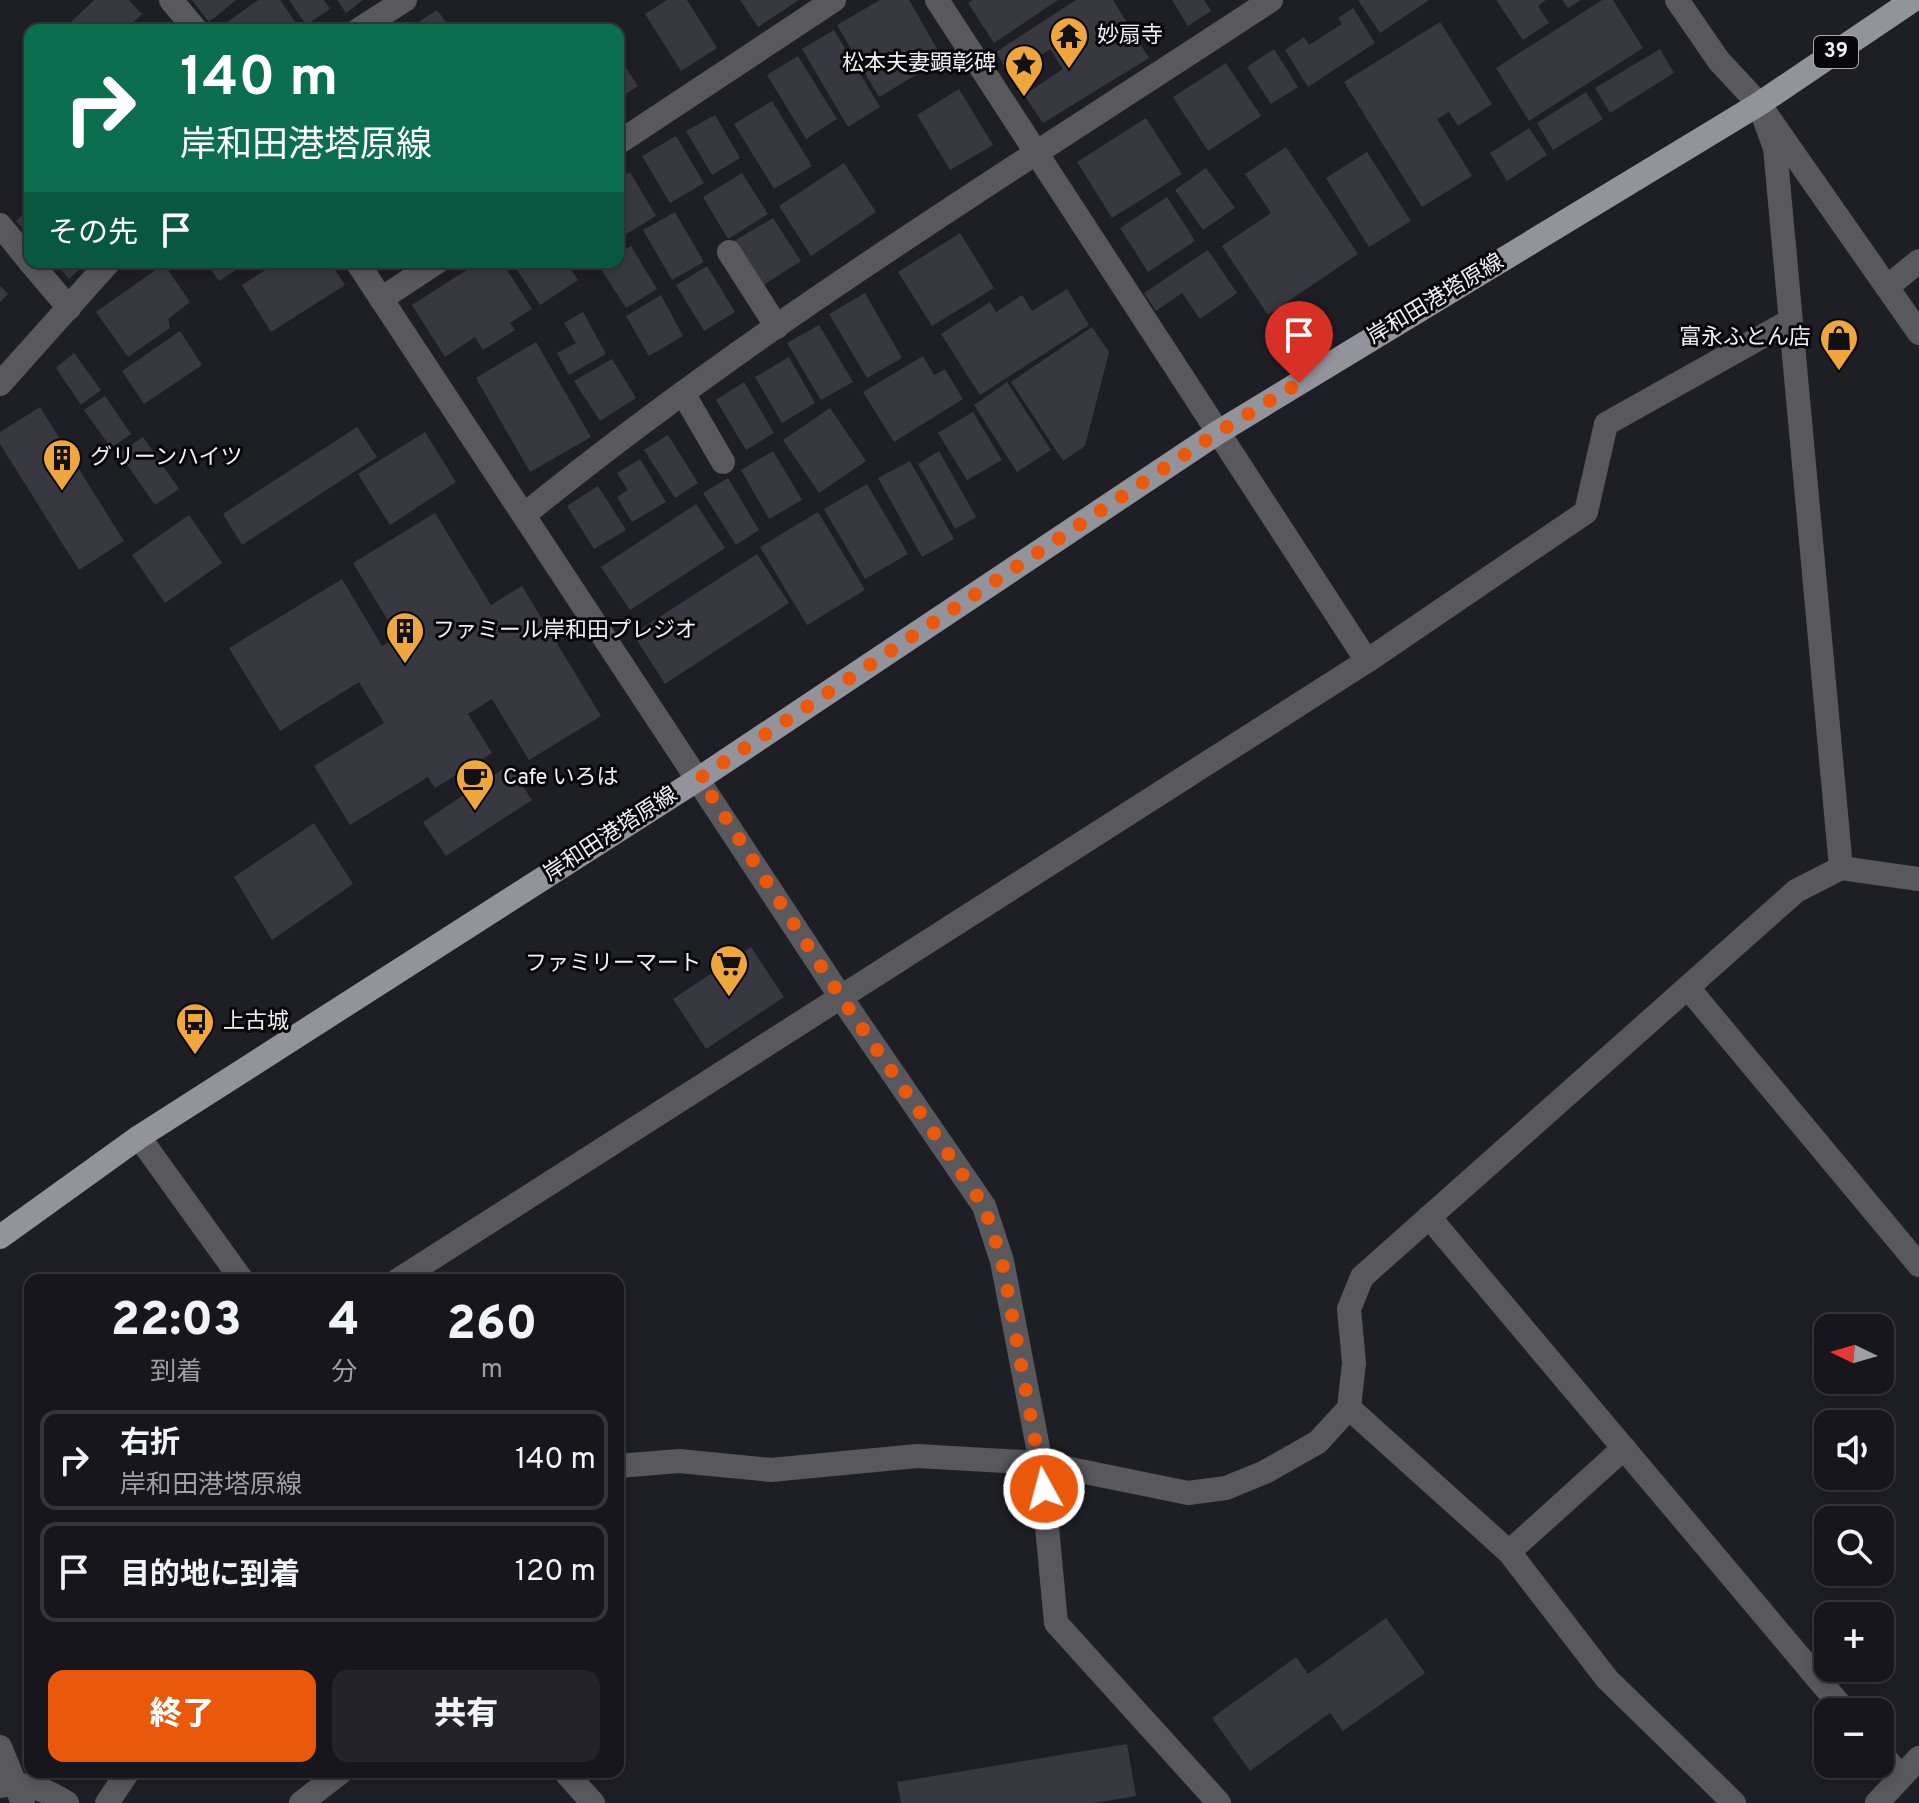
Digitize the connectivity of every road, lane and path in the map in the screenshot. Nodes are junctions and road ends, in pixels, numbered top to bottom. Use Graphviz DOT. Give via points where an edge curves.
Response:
graph roads {
  1 [pos="171,0"];
  2 [pos="405,0"];
  3 [pos="834,0"];
  4 [pos="937,0"];
  5 [pos="1271,0"];
  6 [pos="1677,0"];
  7 [pos="1913,0"];
  8 [pos="191,24"];
  9 [pos="367,24"];
  10 [pos="1759,104"];
  11 [pos="624,139"];
  12 [pos="1038,153"];
  13 [pos="0,225"];
  14 [pos="729,252"];
  15 [pos="24,255"];
  16 [pos="1919,261"];
  17 [pos="35,268"];
  18 [pos="104,268"];
  19 [pos="361,268"];
  20 [pos="428,268"];
  21 [pos="1887,287"];
  22 [pos="381,299"];
  23 [pos="69,308"];
  24 [pos="1790,321"];
  25 [pos="777,327"];
  26 [pos="1919,333"];
  27 [pos="0,384"];
  28 [pos="683,393"];
  29 [pos="1217,433"];
  30 [pos="723,462"];
  31 [pos="524,515"];
  32 [pos="1367,661"];
  33 [pos="700,778"];
  34 [pos="1841,868"];
  35 [pos="1919,879"];
  36 [pos="1689,989"];
  37 [pos="842,999"];
  38 [pos="139,1137"];
  39 [pos="1429,1217"];
  40 [pos="0,1237"];
  41 [pos="1919,1265"];
  42 [pos="238,1274"];
  43 [pos="407,1274"];
  44 [pos="1349,1408"];
  45 [pos="1624,1448"];
  46 [pos="1041,1463"];
  47 [pos="624,1466"];
  48 [pos="1509,1552"];
  49 [pos="1834,1698"];
  50 [pos="0,1747"];
  51 [pos="1919,1758"];
  52 [pos="1894,1769"];
  53 [pos="1901,1777"];
  54 [pos="124,1778"];
  55 [pos="333,1778"];
  56 [pos="570,1778"];
  57 [pos="12,1791"];
  58 [pos="67,1803"];
  59 [pos="107,1803"];
  60 [pos="301,1803"];
  61 [pos="593,1803"];
  62 [pos="1219,1803"];
  63 [pos="1734,1803"];
  64 [pos="1877,1803"];
  1 -- 8 [label="street"];
  2 -- 9 [label="street"];
  3 -- 11 [label="street"];
  4 -- 12 [label="street"];
  5 -- 12 [label="street"];
  6 -- 10 [label="street" via="1719,61"];
  7 -- 10 [label="main road, 岸和田港塔原線 / 39"];
  10 -- 21 [label="street"];
  10 -- 24 [label="street" via="1775,148"];
  10 -- 29 [label="main road, 岸和田港塔原線 / 39"];
  12 -- 25 [label="street"];
  12 -- 29 [label="street"];
  13 -- 15 [label="street"];
  14 -- 25 [label="street"];
  16 -- 21 [label="street"];
  17 -- 23 [label="street"];
  18 -- 23 [label="street"];
  19 -- 22 [label="street"];
  20 -- 22 [label="street"];
  21 -- 26 [label="street"];
  22 -- 31 [label="street"];
  23 -- 27 [label="street"];
  24 -- 32 [label="street" via="1606,424 1586,512"];
  24 -- 34 [label="street"];
  25 -- 28 [label="street"];
  28 -- 30 [label="street"];
  28 -- 31 [label="street"];
  29 -- 32 [label="street"];
  29 -- 33 [label="main road, 岸和田港塔原線 / 39"];
  31 -- 33 [label="street"];
  32 -- 37 [label="street"];
  33 -- 37 [label="street"];
  33 -- 38 [label="main road, 岸和田港塔原線 / 39"];
  34 -- 35 [label="street"];
  34 -- 36 [label="street" via="1796,891"];
  36 -- 39 [label="street"];
  36 -- 41 [label="street"];
  37 -- 43 [label="street"];
  37 -- 46 [label="street" via="984,1206 1002,1261"];
  38 -- 40 [label="main road, 岸和田港塔原線 / 39"];
  38 -- 42 [label="street"];
  39 -- 44 [label="street" via="1362,1277 1349,1309 1354,1363"];
  39 -- 45 [label="street"];
  44 -- 46 [label="street" via="1318,1442 1226,1488 1188,1493"];
  44 -- 48 [label="street"];
  45 -- 48 [label="street"];
  45 -- 49 [label="street"];
  46 -- 47 [label="street" via="917,1456 771,1470 679,1461"];
  46 -- 62 [label="street" via="1056,1623"];
  48 -- 63 [label="street" via="1607,1679"];
  50 -- 57 [label="street"];
  51 -- 53 [label="street"];
  52 -- 53 [label="street"];
  53 -- 64 [label="street"];
  54 -- 59 [label="street"];
  55 -- 60 [label="street"];
  56 -- 61 [label="street"];
  57 -- 58 [label="street" via="55,1795"];
}
